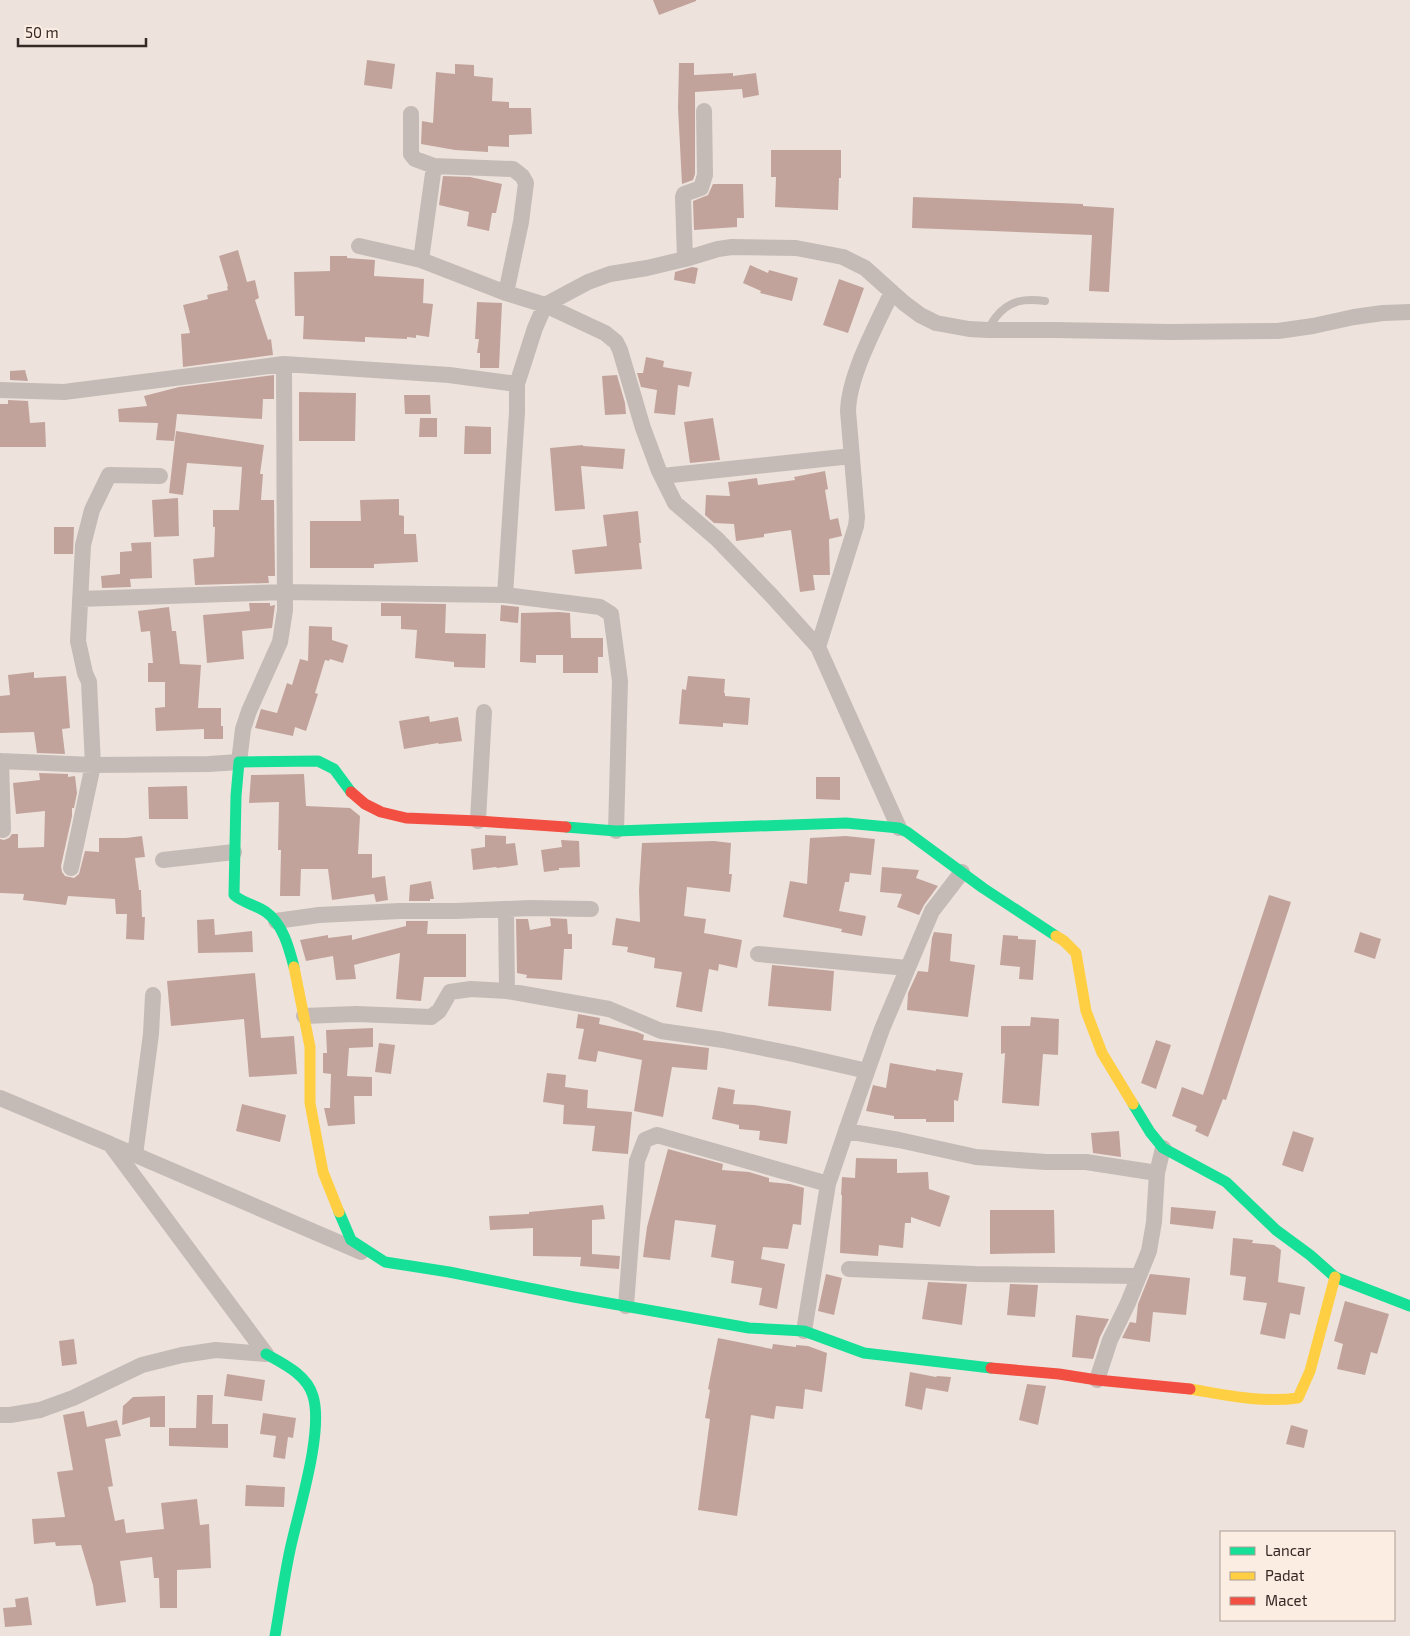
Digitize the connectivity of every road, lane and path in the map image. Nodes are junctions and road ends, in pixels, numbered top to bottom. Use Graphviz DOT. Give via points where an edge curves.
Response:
graph roads {
  1 [pos="704,111"];
  2 [pos="411,114"];
  3 [pos="434,166"];
  4 [pos="359,246"];
  5 [pos="685,259"];
  6 [pos="421,260"];
  7 [pos="892,292"];
  8 [pos="506,293"];
  9 [pos="1045,301"];
  10 [pos="1410,312"];
  11 [pos="540,316"];
  12 [pos="988,330"];
  13 [pos="284,364"];
  14 [pos="518,384"];
  15 [pos="0,390"];
  16 [pos="852,456"];
  17 [pos="160,476"];
  18 [pos="662,476"];
  19 [pos="285,592"];
  20 [pos="505,595"];
  21 [pos="80,599"];
  22 [pos="818,647"];
  23 [pos="484,712"];
  24 [pos="1,761"];
  25 [pos="239,762"];
  26 [pos="93,764"];
  27 [pos="478,821"];
  28 [pos="899,828"];
  29 [pos="3,830"];
  30 [pos="616,831"];
  31 [pos="234,852"];
  32 [pos="163,860"];
  33 [pos="71,868"];
  34 [pos="962,872"];
  35 [pos="506,909"];
  36 [pos="591,909"];
  37 [pos="276,921"];
  38 [pos="758,954"];
  39 [pos="907,968"];
  40 [pos="507,991"];
  41 [pos="153,995"];
  42 [pos="304,1016"];
  43 [pos="867,1071"];
  44 [pos="0,1098"];
  45 [pos="846,1130"];
  46 [pos="110,1144"];
  47 [pos="1163,1148"];
  48 [pos="135,1155"];
  49 [pos="1157,1173"];
  50 [pos="828,1184"];
  51 [pos="385,1262"];
  52 [pos="849,1269"];
  53 [pos="1138,1276"];
  54 [pos="1335,1277"];
  55 [pos="626,1306"];
  56 [pos="1410,1306"];
  57 [pos="804,1331"];
  58 [pos="266,1354"];
  59 [pos="1097,1380"];
  60 [pos="0,1414"];
  61 [pos="275,1636"];
  1 -- 5 [label="street" via="703,184 683,197"];
  2 -- 3 [label="street" via="412,157"];
  3 -- 6 [label="street"];
  3 -- 8 [label="street" via="513,169 526,183"];
  4 -- 6 [label="street"];
  5 -- 7 [label="street" via="732,247 796,248 843,257 864,268"];
  5 -- 11 [label="street" via="610,274 588,282"];
  6 -- 8 [label="street"];
  7 -- 12 [label="street" via="920,315 936,323"];
  7 -- 16 [label="street" via="856,372 848,402"];
  8 -- 11 [label="street"];
  9 -- 12 [label="lane" via="1013,302 1002,309"];
  10 -- 12 [label="street" via="1383,312 1278,331"];
  11 -- 14 [label="street"];
  11 -- 18 [label="street" via="605,333 616,342"];
  13 -- 14 [label="street" via="449,375"];
  13 -- 15 [label="street" via="64,392"];
  13 -- 19 [label="street"];
  14 -- 20 [label="street"];
  16 -- 18 [label="street"];
  16 -- 22 [label="street" via="858,507 856,526"];
  17 -- 21 [label="street" via="109,475 92,510 83,545"];
  18 -- 22 [label="street" via="678,506 717,539"];
  19 -- 20 [label="street"];
  19 -- 21 [label="street"];
  19 -- 25 [label="street" via="280,642 249,711"];
  20 -- 30 [label="street" via="600,607 611,614 620,681"];
  21 -- 26 [label="street" via="78,641 89,682"];
  22 -- 28 [label="street"];
  23 -- 27 [label="street"];
  24 -- 26 [label="street"];
  24 -- 29 [label="street"];
  25 -- 26 [label="street"];
  25 -- 27 [label="street" via="318,761 334,769 352,793 381,812 406,818"];
  25 -- 31 [label="street"];
  26 -- 33 [label="street"];
  27 -- 30 [label="street"];
  28 -- 30 [label="street" via="846,823"];
  28 -- 34 [label="street"];
  31 -- 32 [label="street"];
  31 -- 37 [label="street" via="234,895 265,911"];
  34 -- 39 [label="street" via="932,911"];
  34 -- 47 [label="street" via="1064,941 1076,953 1086,1011 1102,1053"];
  35 -- 36 [label="street"];
  35 -- 37 [label="street" via="400,911"];
  35 -- 40 [label="street"];
  37 -- 42 [label="street" via="288,945"];
  38 -- 39 [label="street"];
  39 -- 43 [label="street"];
  40 -- 42 [label="street" via="472,989 450,992 439,1011 431,1017"];
  40 -- 43 [label="street" via="609,1009 661,1032 723,1040"];
  41 -- 48 [label="street"];
  42 -- 51 [label="street" via="310,1047 310,1103 323,1172 351,1240"];
  43 -- 45 [label="street"];
  44 -- 46 [label="street"];
  45 -- 49 [label="street" via="976,1157 1086,1162"];
  45 -- 50 [label="street"];
  46 -- 48 [label="street"];
  46 -- 58 [label="street"];
  47 -- 49 [label="street"];
  47 -- 54 [label="street" via="1226,1182 1276,1230"];
  48 -- 51 [label="street"];
  49 -- 53 [label="street" via="1149,1251"];
  50 -- 55 [label="street" via="657,1135 645,1140 637,1161"];
  50 -- 57 [label="street"];
  51 -- 55 [label="street"];
  52 -- 53 [label="street"];
  53 -- 59 [label="street" via="1110,1340"];
  54 -- 56 [label="street"];
  54 -- 59 [label="street" via="1310,1372 1298,1398 1249,1400 1182,1388"];
  55 -- 57 [label="street" via="749,1328"];
  57 -- 59 [label="street" via="864,1353"];
  58 -- 60 [label="street" via="216,1350 174,1357 142,1365 40,1410"];
  58 -- 61 [label="street" via="306,1381 316,1410 313,1448"];
}
